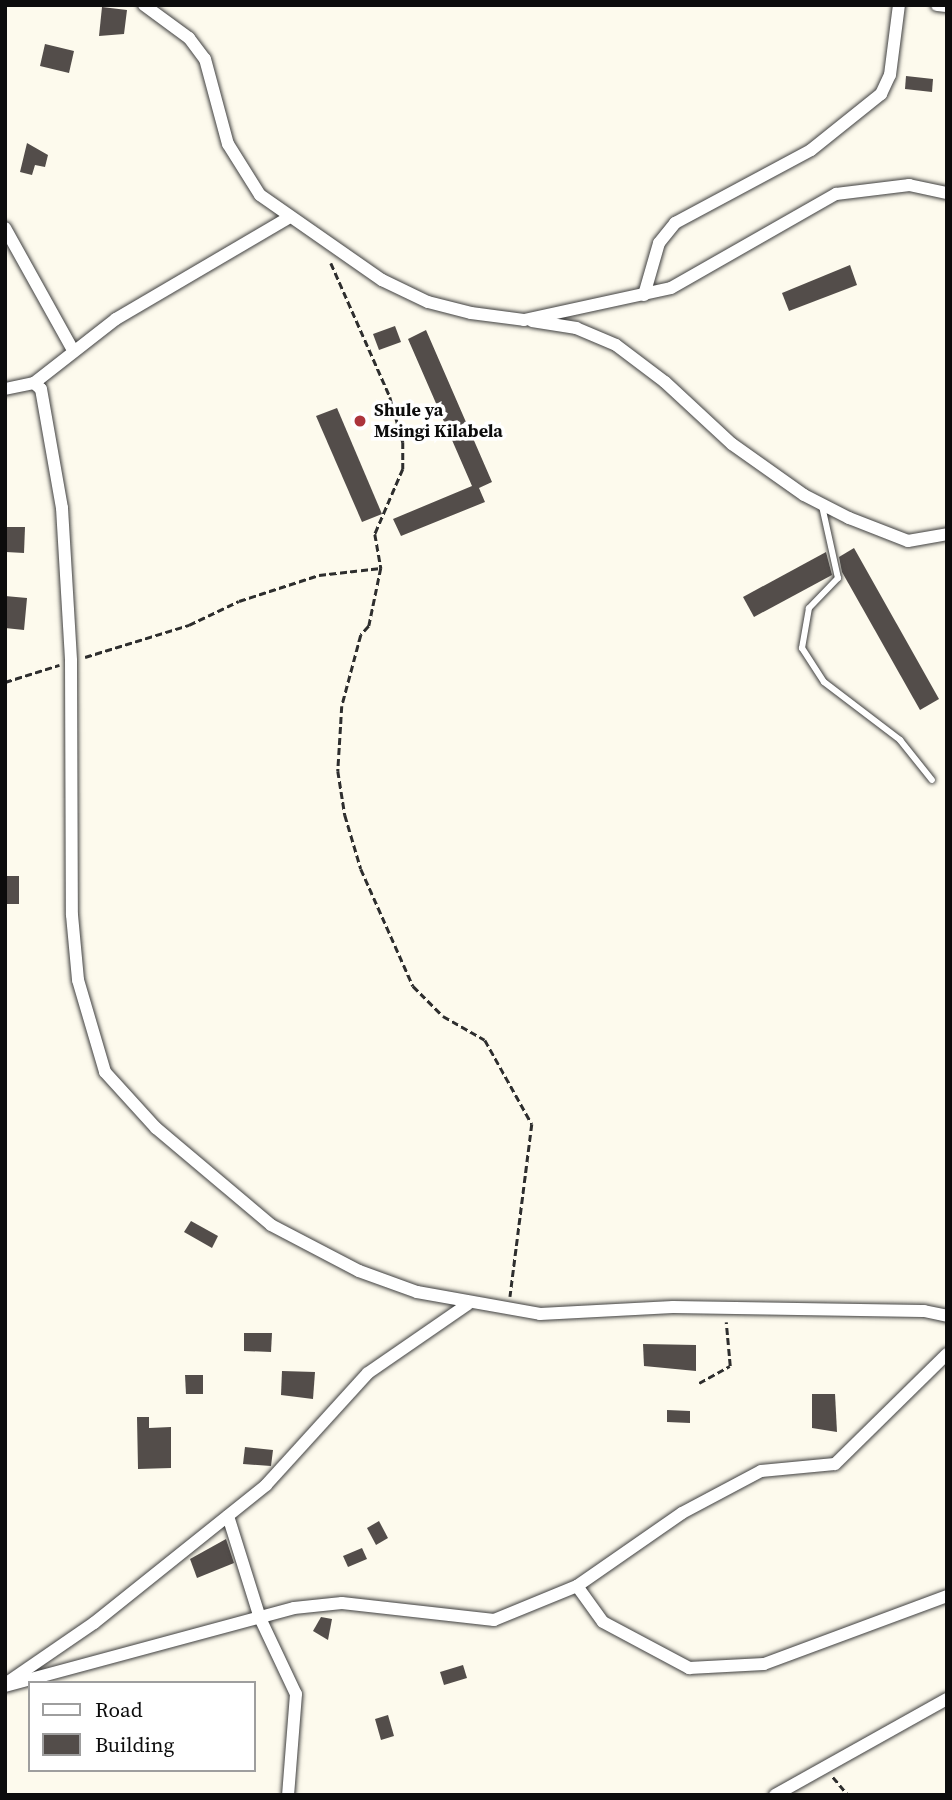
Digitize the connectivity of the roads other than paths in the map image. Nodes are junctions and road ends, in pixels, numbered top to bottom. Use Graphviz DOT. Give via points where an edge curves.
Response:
graph roads {
  1 [pos="144,5"];
  2 [pos="900,5"];
  3 [pos="937,5"];
  4 [pos="947,6"];
  5 [pos="947,193"];
  6 [pos="288,218"];
  7 [pos="5,228"];
  8 [pos="644,295"];
  9 [pos="524,320"];
  10 [pos="73,349"];
  11 [pos="34,383"];
  12 [pos="5,389"];
  13 [pos="821,504"];
  14 [pos="947,534"];
  15 [pos="932,780"];
  16 [pos="468,1304"];
  17 [pos="947,1316"];
  18 [pos="947,1353"];
  19 [pos="228,1516"];
  20 [pos="577,1586"];
  21 [pos="947,1595"];
  22 [pos="260,1618"];
  23 [pos="5,1685"];
  24 [pos="947,1699"];
  25 [pos="288,1795"];
  26 [pos="775,1795"];
  1 -- 6 [label="street" via="189,38 205,59 228,144 260,195"];
  2 -- 8 [label="street" via="890,75 881,94 811,150 675,223 659,243"];
  3 -- 4 [label="street"];
  5 -- 8 [label="street" via="909,184 836,194 671,288"];
  6 -- 9 [label="street" via="428,302"];
  6 -- 10 [label="street"];
  7 -- 10 [label="street"];
  8 -- 9 [label="street"];
  9 -- 13 [label="street" via="576,328 615,345 665,382 732,444"];
  10 -- 11 [label="street"];
  11 -- 12 [label="street"];
  11 -- 16 [label="street" via="46,400 62,508 71,661 72,915 78,980 105,1072 156,1128 271,1225 359,1271"];
  13 -- 14 [label="street" via="890,538 908,541"];
  13 -- 15 [label="lane" via="838,578 809,608 802,648 824,682 900,740"];
  16 -- 17 [label="street" via="508,1313 725,1308 924,1311"];
  16 -- 19 [label="street" via="368,1373 266,1485"];
  18 -- 20 [label="street" via="835,1464 761,1471 681,1513"];
  19 -- 22 [label="street"];
  19 -- 23 [label="street" via="94,1623"];
  20 -- 21 [label="street" via="603,1622 689,1668 764,1664"];
  20 -- 22 [label="street" via="494,1620 342,1603"];
  22 -- 23 [label="street"];
  22 -- 25 [label="street" via="296,1694"];
  24 -- 26 [label="street"];
}
